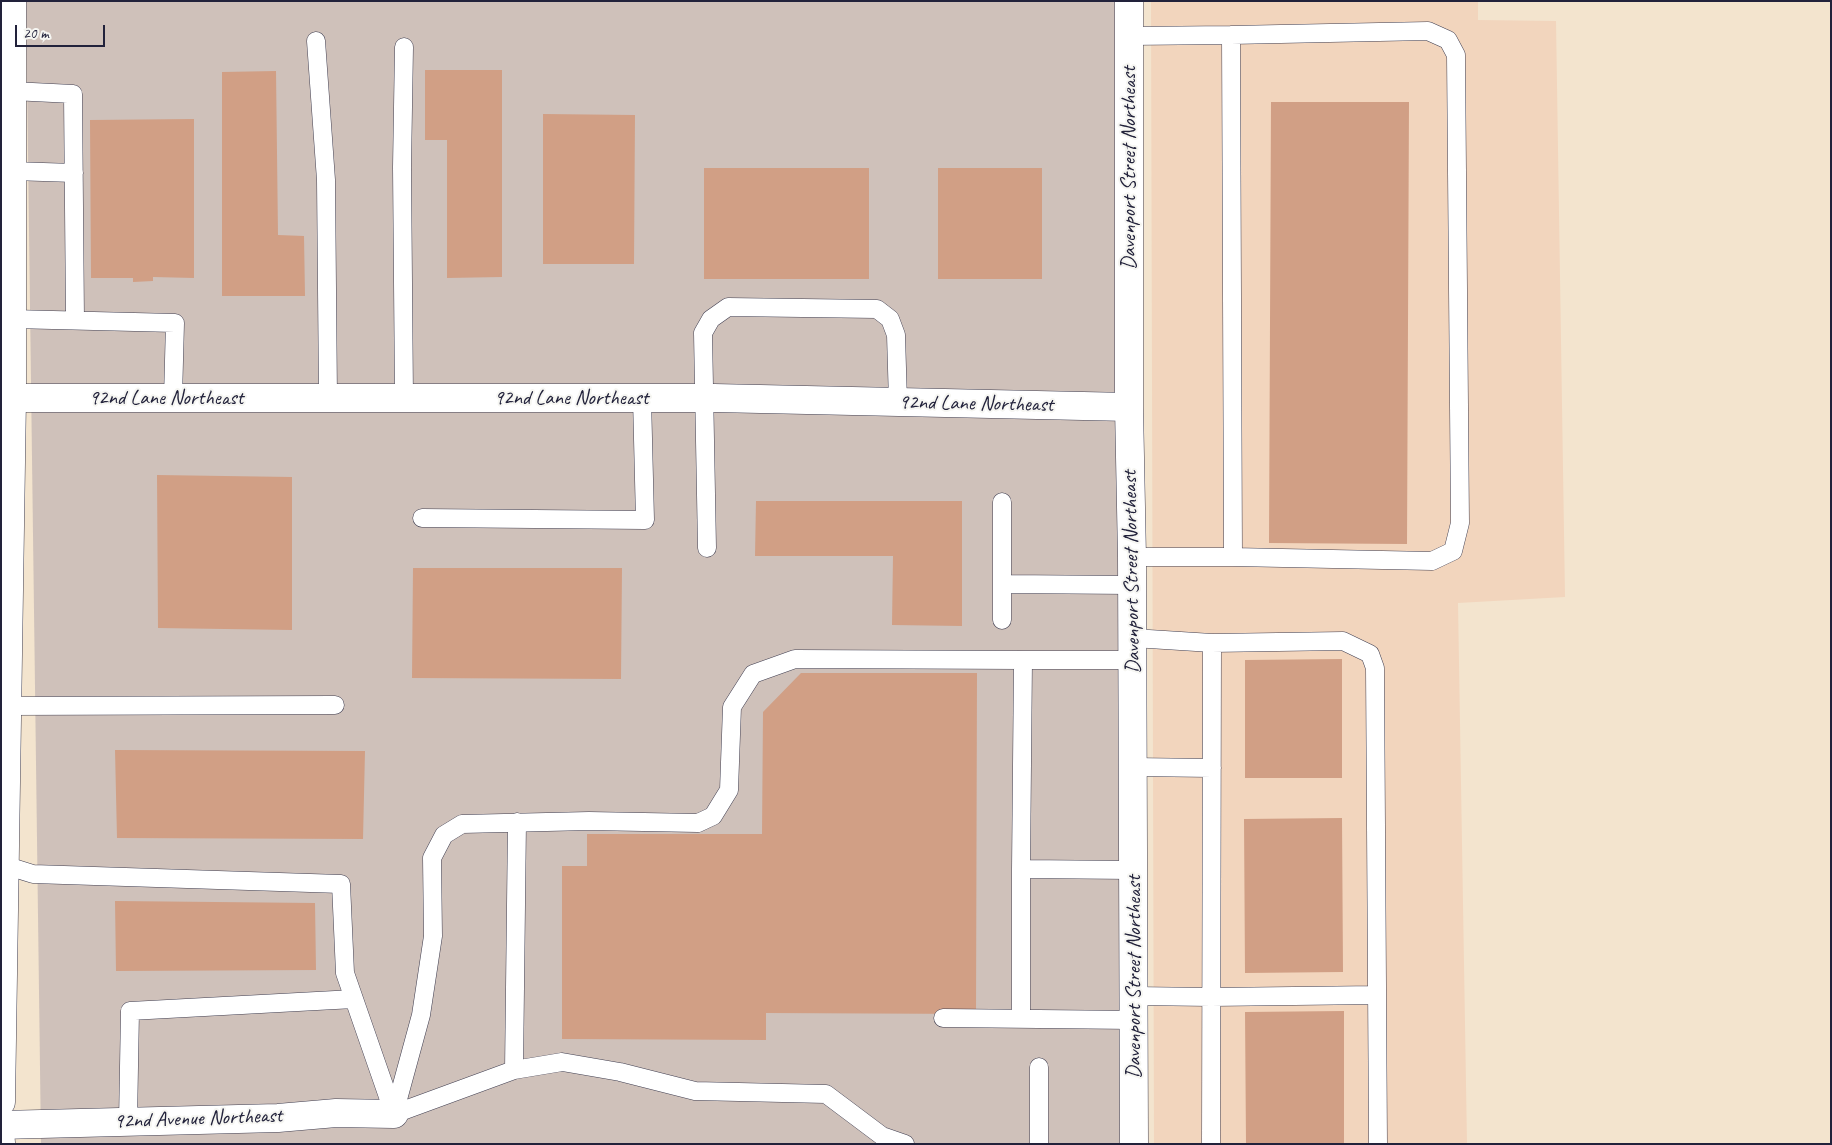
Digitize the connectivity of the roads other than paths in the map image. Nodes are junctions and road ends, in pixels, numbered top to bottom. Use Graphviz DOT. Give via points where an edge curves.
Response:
graph roads {
  1 [pos="12,1"];
  2 [pos="1129,1"];
  3 [pos="1231,35"];
  4 [pos="1129,36"];
  5 [pos="316,41"];
  6 [pos="404,47"];
  7 [pos="12,91"];
  8 [pos="12,171"];
  9 [pos="74,173"];
  10 [pos="7,283"];
  11 [pos="12,319"];
  12 [pos="75,320"];
  13 [pos="12,398"];
  14 [pos="173,398"];
  15 [pos="328,398"];
  16 [pos="404,398"];
  17 [pos="642,398"];
  18 [pos="704,398"];
  19 [pos="898,402"];
  20 [pos="1129,407"];
  21 [pos="1002,502"];
  22 [pos="422,518"];
  23 [pos="707,548"];
  24 [pos="1132,556"];
  25 [pos="1233,556"];
  26 [pos="5,560"];
  27 [pos="1002,584"];
  28 [pos="1132,585"];
  29 [pos="1002,620"];
  30 [pos="1212,643"];
  31 [pos="1133,649"];
  32 [pos="1023,660"];
  33 [pos="335,705"];
  34 [pos="7,706"];
  35 [pos="1133,767"];
  36 [pos="1212,768"];
  37 [pos="4,769"];
  38 [pos="517,822"];
  39 [pos="3,865"];
  40 [pos="1021,869"];
  41 [pos="1133,870"];
  42 [pos="1377,995"];
  43 [pos="1211,997"];
  44 [pos="354,999"];
  45 [pos="1134,1008"];
  46 [pos="943,1018"];
  47 [pos="1021,1019"];
  48 [pos="1039,1067"];
  49 [pos="514,1070"];
  50 [pos="1,1102"];
  51 [pos="394,1114"];
  52 [pos="128,1122"];
  53 [pos="1,1125"];
  54 [pos="905,1144"];
  55 [pos="1039,1144"];
  56 [pos="1134,1144"];
  57 [pos="1211,1144"];
  58 [pos="1378,1144"];
  1 -- 7 [label="street"];
  2 -- 4 [label="street, Davenport Street Northeast"];
  3 -- 4 [label="lane"];
  3 -- 25 [label="lane"];
  3 -- 25 [label="lane" via="1428,31 1448,40 1456,55 1460,523 1453,551 1432,561"];
  4 -- 20 [label="street, Davenport Street Northeast"];
  5 -- 15 [label="lane" via="326,180"];
  6 -- 16 [label="lane"];
  7 -- 8 [label="street"];
  7 -- 9 [label="lane" via="73,94"];
  8 -- 9 [label="lane"];
  8 -- 10 [label="street"];
  9 -- 12 [label="lane"];
  10 -- 11 [label="street"];
  11 -- 12 [label="lane"];
  11 -- 13 [label="street"];
  12 -- 14 [label="lane" via="174,323"];
  13 -- 14 [label="street, 92nd Lane Northeast"];
  13 -- 26 [label="street"];
  14 -- 15 [label="street, 92nd Lane Northeast"];
  15 -- 16 [label="street, 92nd Lane Northeast"];
  16 -- 17 [label="street, 92nd Lane Northeast"];
  17 -- 18 [label="street, 92nd Lane Northeast"];
  17 -- 22 [label="lane" via="645,520"];
  18 -- 19 [label="street, 92nd Lane Northeast"];
  18 -- 19 [label="lane" via="703,333 711,319 728,307 877,309 890,319 896,335"];
  18 -- 23 [label="lane"];
  19 -- 20 [label="street, 92nd Lane Northeast"];
  20 -- 24 [label="street, Davenport Street Northeast"];
  21 -- 27 [label="lane"];
  24 -- 25 [label="lane"];
  24 -- 28 [label="street, Davenport Street Northeast"];
  26 -- 34 [label="street"];
  27 -- 28 [label="lane"];
  27 -- 29 [label="lane"];
  28 -- 31 [label="street, Davenport Street Northeast"];
  30 -- 31 [label="lane"];
  30 -- 36 [label="lane"];
  30 -- 42 [label="lane" via="1343,641 1370,654 1375,668"];
  31 -- 32 [label="lane"];
  31 -- 35 [label="street, Davenport Street Northeast"];
  32 -- 38 [label="lane" via="795,659 754,674 732,707 729,790 713,816 698,823"];
  32 -- 40 [label="lane"];
  33 -- 34 [label="lane"];
  34 -- 37 [label="street"];
  35 -- 36 [label="lane"];
  35 -- 41 [label="street, Davenport Street Northeast"];
  36 -- 43 [label="lane"];
  37 -- 39 [label="street"];
  38 -- 49 [label="lane"];
  38 -- 51 [label="lane" via="462,824 444,835 432,858 433,936 423,1006"];
  39 -- 44 [label="lane" via="33,874 342,884 345,973"];
  39 -- 50 [label="street"];
  40 -- 41 [label="lane"];
  40 -- 47 [label="lane"];
  41 -- 45 [label="street, Davenport Street Northeast"];
  42 -- 43 [label="lane"];
  42 -- 58 [label="lane"];
  43 -- 45 [label="lane"];
  43 -- 57 [label="lane"];
  44 -- 51 [label="lane"];
  44 -- 52 [label="lane" via="130,1011"];
  45 -- 47 [label="lane"];
  45 -- 56 [label="street, Davenport Street Northeast"];
  46 -- 47 [label="lane"];
  48 -- 55 [label="lane"];
  49 -- 51 [label="lane"];
  49 -- 54 [label="lane" via="562,1062 620,1072 695,1091 826,1094 882,1136"];
  51 -- 52 [label="street, 92nd Avenue Northeast" via="336,1113"];
  52 -- 53 [label="street, 92nd Avenue Northeast"];
}
